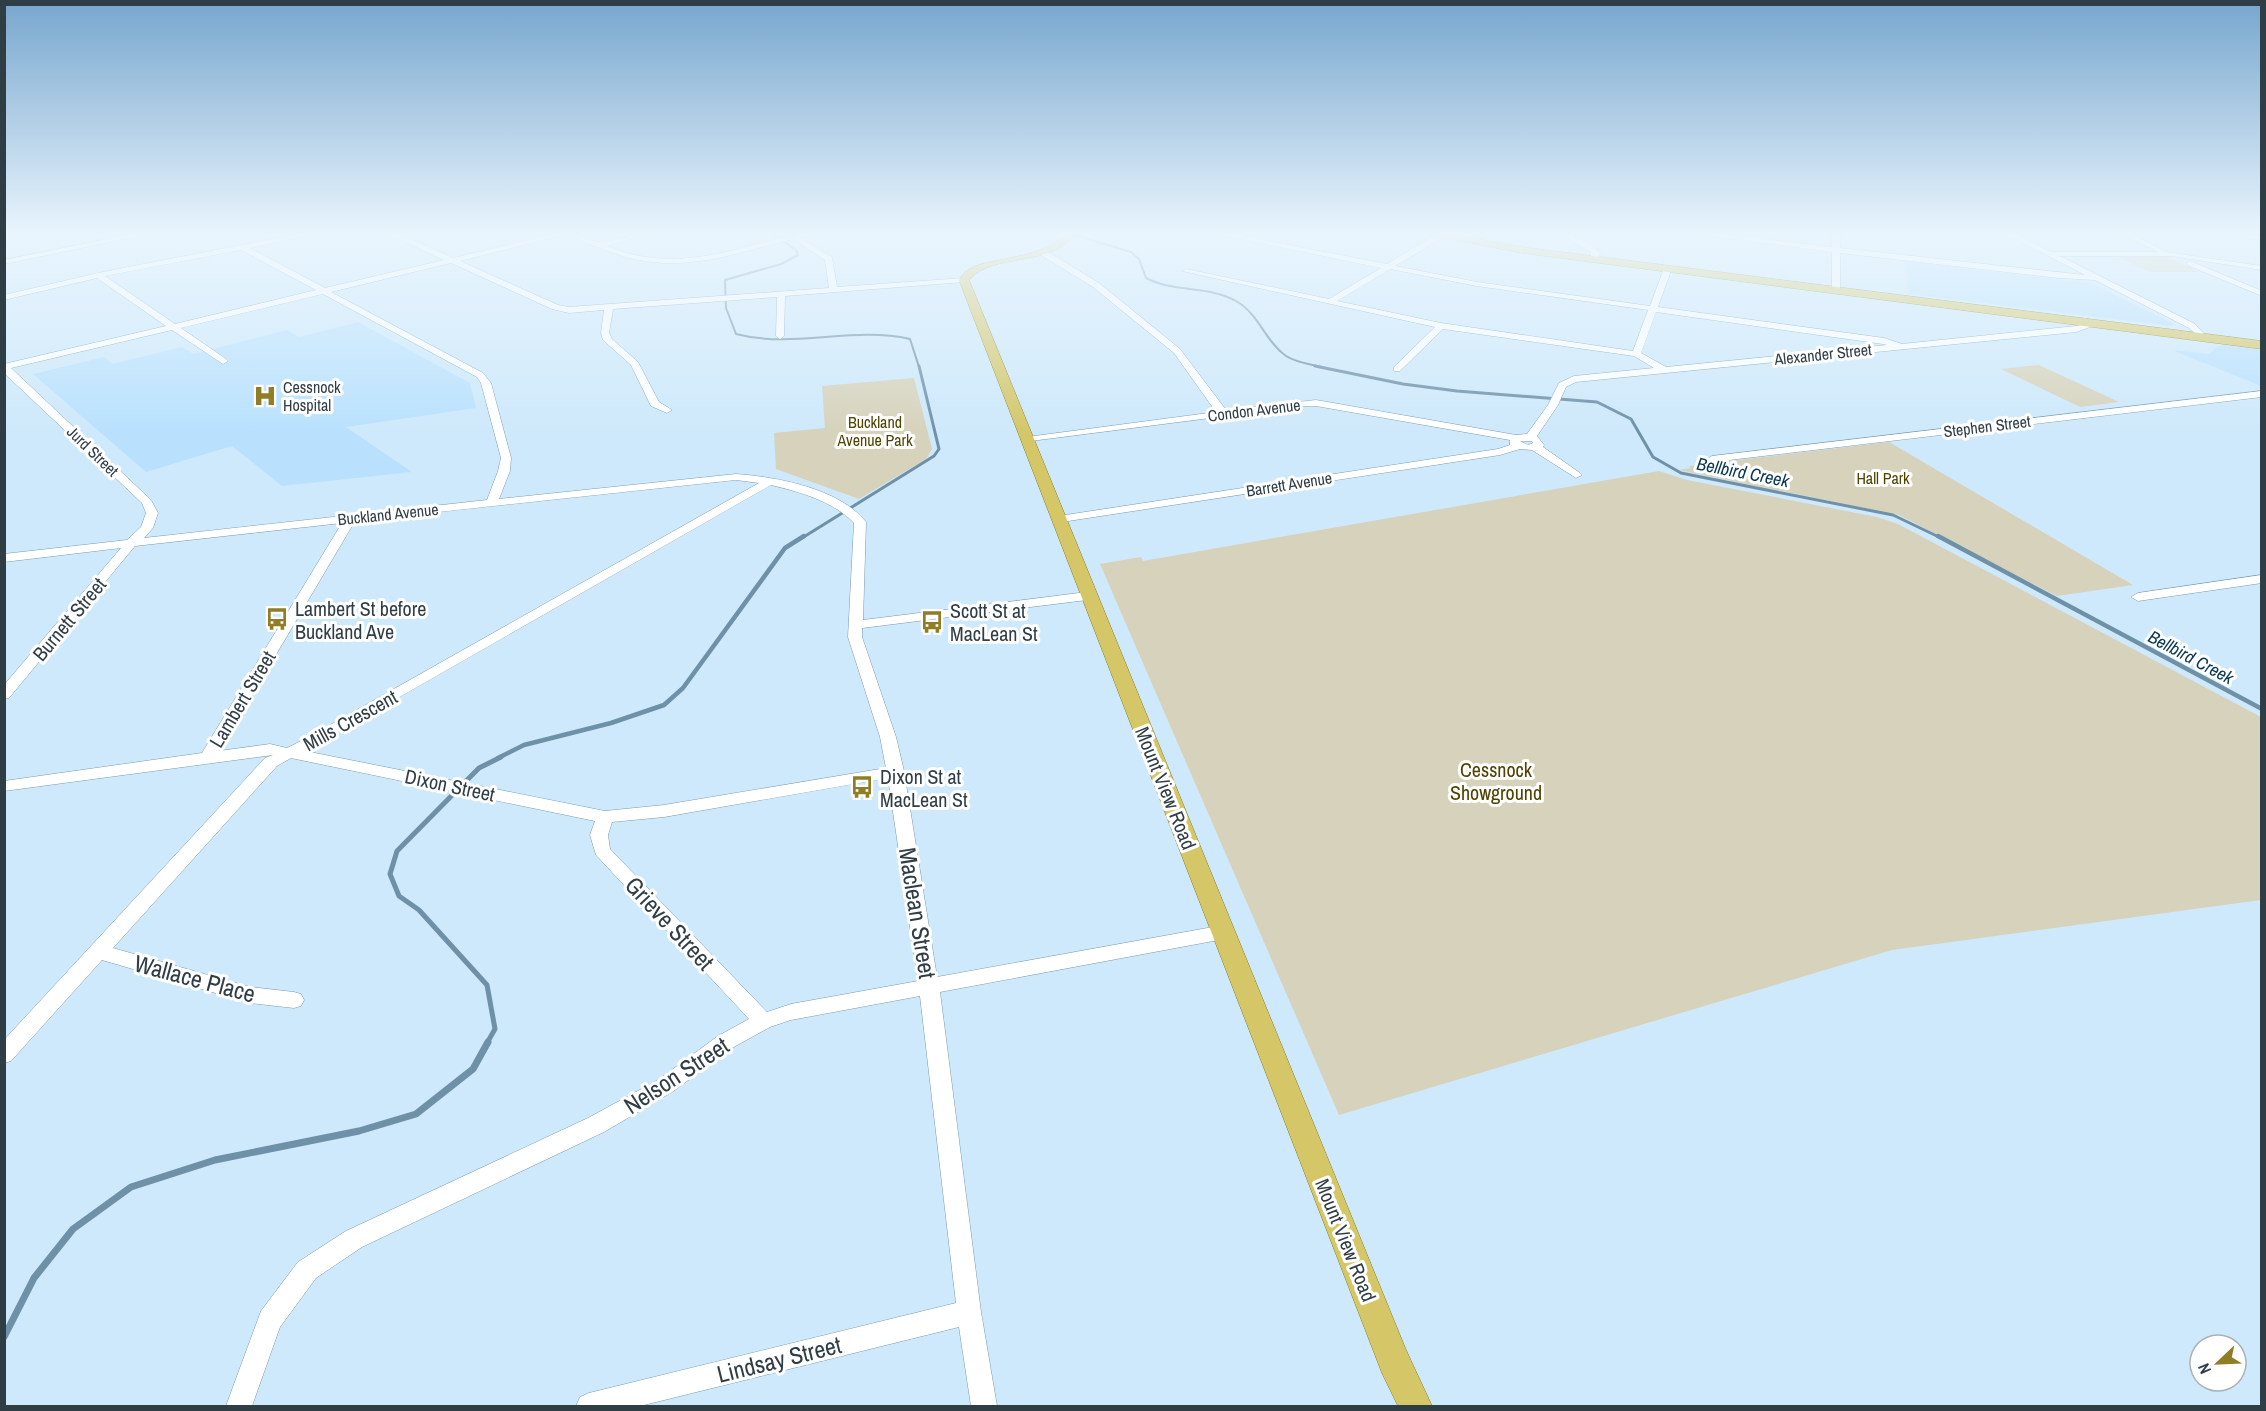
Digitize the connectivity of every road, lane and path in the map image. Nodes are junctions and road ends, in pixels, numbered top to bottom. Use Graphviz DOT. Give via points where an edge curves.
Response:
graph roads {
  1 [pos="134,300"];
  2 [pos="286,300"];
  3 [pos="339,300"];
  4 [pos="540,300"];
  5 [pos="701,300"];
  6 [pos="781,300"];
  7 [pos="972,300"];
  8 [pos="1114,300"];
  9 [pos="1320,300"];
  10 [pos="1334,300"];
  11 [pos="1589,300"];
  12 [pos="1656,300"];
  13 [pos="1915,300"];
  14 [pos="2140,300"];
  15 [pos="1330,302"];
  16 [pos="609,307"];
  17 [pos="1653,309"];
  18 [pos="2085,321"];
  19 [pos="1441,326"];
  20 [pos="174,327"];
  21 [pos="780,336"];
  22 [pos="2202,336"];
  23 [pos="2262,345"];
  24 [pos="1900,346"];
  25 [pos="1636,354"];
  26 [pos="222,361"];
  27 [pos="4,367"];
  28 [pos="1397,369"];
  29 [pos="1664,370"];
  30 [pos="2262,394"];
  31 [pos="667,410"];
  32 [pos="1224,414"];
  33 [pos="1027,440"];
  34 [pos="1517,442"];
  35 [pos="1532,442"];
  36 [pos="1712,459"];
  37 [pos="1576,476"];
  38 [pos="772,480"];
  39 [pos="492,503"];
  40 [pos="351,518"];
  41 [pos="1059,520"];
  42 [pos="132,542"];
  43 [pos="4,558"];
  44 [pos="2262,579"];
  45 [pos="1087,596"];
  46 [pos="2138,597"];
  47 [pos="855,625"];
  48 [pos="4,695"];
  49 [pos="290,753"];
  50 [pos="208,757"];
  51 [pos="896,771"];
  52 [pos="4,786"];
  53 [pos="605,817"];
  54 [pos="1224,932"];
  55 [pos="97,951"];
  56 [pos="929,986"];
  57 [pos="294,1000"];
  58 [pos="763,1021"];
  59 [pos="4,1055"];
  60 [pos="969,1312"];
  61 [pos="239,1407"];
  62 [pos="589,1407"];
  63 [pos="984,1407"];
  64 [pos="1415,1407"];
  1 -- 20 [label="street"];
  2 -- 20 [label="street"];
  3 -- 39 [label="street" via="480,375 486,383 506,458"];
  4 -- 16 [label="street" via="561,309"];
  5 -- 16 [label="street"];
  6 -- 21 [label="street"];
  7 -- 33 [label="main road, Mount View Road"];
  8 -- 32 [label="street" via="1177,351"];
  9 -- 15 [label="street"];
  10 -- 15 [label="street"];
  11 -- 17 [label="street"];
  12 -- 17 [label="street"];
  13 -- 18 [label="main road"];
  14 -- 22 [label="street" via="2192,326"];
  15 -- 19 [label="street"];
  16 -- 31 [label="street" via="605,333 608,340 635,364 655,404"];
  17 -- 24 [label="street" via="1884,340"];
  17 -- 25 [label="street"];
  18 -- 22 [label="main road"];
  18 -- 24 [label="street, Alexander Street" via="2086,327 2076,329"];
  19 -- 25 [label="street"];
  19 -- 28 [label="street"];
  20 -- 26 [label="street"];
  20 -- 27 [label="street"];
  22 -- 23 [label="main road"];
  24 -- 29 [label="street, Alexander Street"];
  25 -- 29 [label="street"];
  27 -- 42 [label="street, Jurd Street" via="147,502 152,513 147,528"];
  29 -- 35 [label="street, Alexander Street" via="1575,379 1562,385"];
  30 -- 36 [label="street, Stephen Street"];
  32 -- 33 [label="street, Condon Avenue"];
  32 -- 34 [label="street, Condon Avenue" via="1316,403"];
  33 -- 41 [label="main road, Mount View Road"];
  34 -- 35 [label="street"];
  34 -- 41 [label="street, Barrett Avenue" via="1500,452"];
  35 -- 37 [label="street"];
  38 -- 39 [label="street, Buckland Avenue" via="736,477"];
  38 -- 47 [label="street, Maclean Street" via="841,505 860,522"];
  38 -- 49 [label="street, Mills Crescent"];
  39 -- 40 [label="street, Buckland Avenue"];
  40 -- 42 [label="street, Buckland Avenue"];
  40 -- 50 [label="street, Lambert Street"];
  41 -- 45 [label="main road, Mount View Road"];
  42 -- 43 [label="street, Buckland Avenue"];
  42 -- 48 [label="street, Burnett Street"];
  44 -- 46 [label="street"];
  45 -- 47 [label="street"];
  45 -- 54 [label="main road, Mount View Road"];
  47 -- 51 [label="street, Maclean Street" via="858,648"];
  49 -- 50 [label="street, Dixon Street" via="258,750"];
  49 -- 53 [label="street, Dixon Street"];
  49 -- 55 [label="street, Mills Crescent" via="271,762"];
  50 -- 52 [label="street, Dixon Street"];
  51 -- 53 [label="street, Dixon Street" via="664,811"];
  51 -- 56 [label="street, Maclean Street"];
  53 -- 58 [label="street, Grieve Street" via="600,836 602,851"];
  54 -- 56 [label="street, Nelson Street"];
  54 -- 64 [label="main road, Mount View Road"];
  55 -- 57 [label="street, Wallace Place" via="250,995"];
  55 -- 59 [label="street, Mills Crescent"];
  56 -- 58 [label="street, Nelson Street" via="790,1012"];
  56 -- 60 [label="street, Maclean Street"];
  58 -- 61 [label="street, Nelson Street" via="725,1042 665,1086 596,1125 354,1239 307,1270 270,1320"];
  60 -- 62 [label="street, Lindsay Street"];
  60 -- 63 [label="street, Maclean Street"];
}
